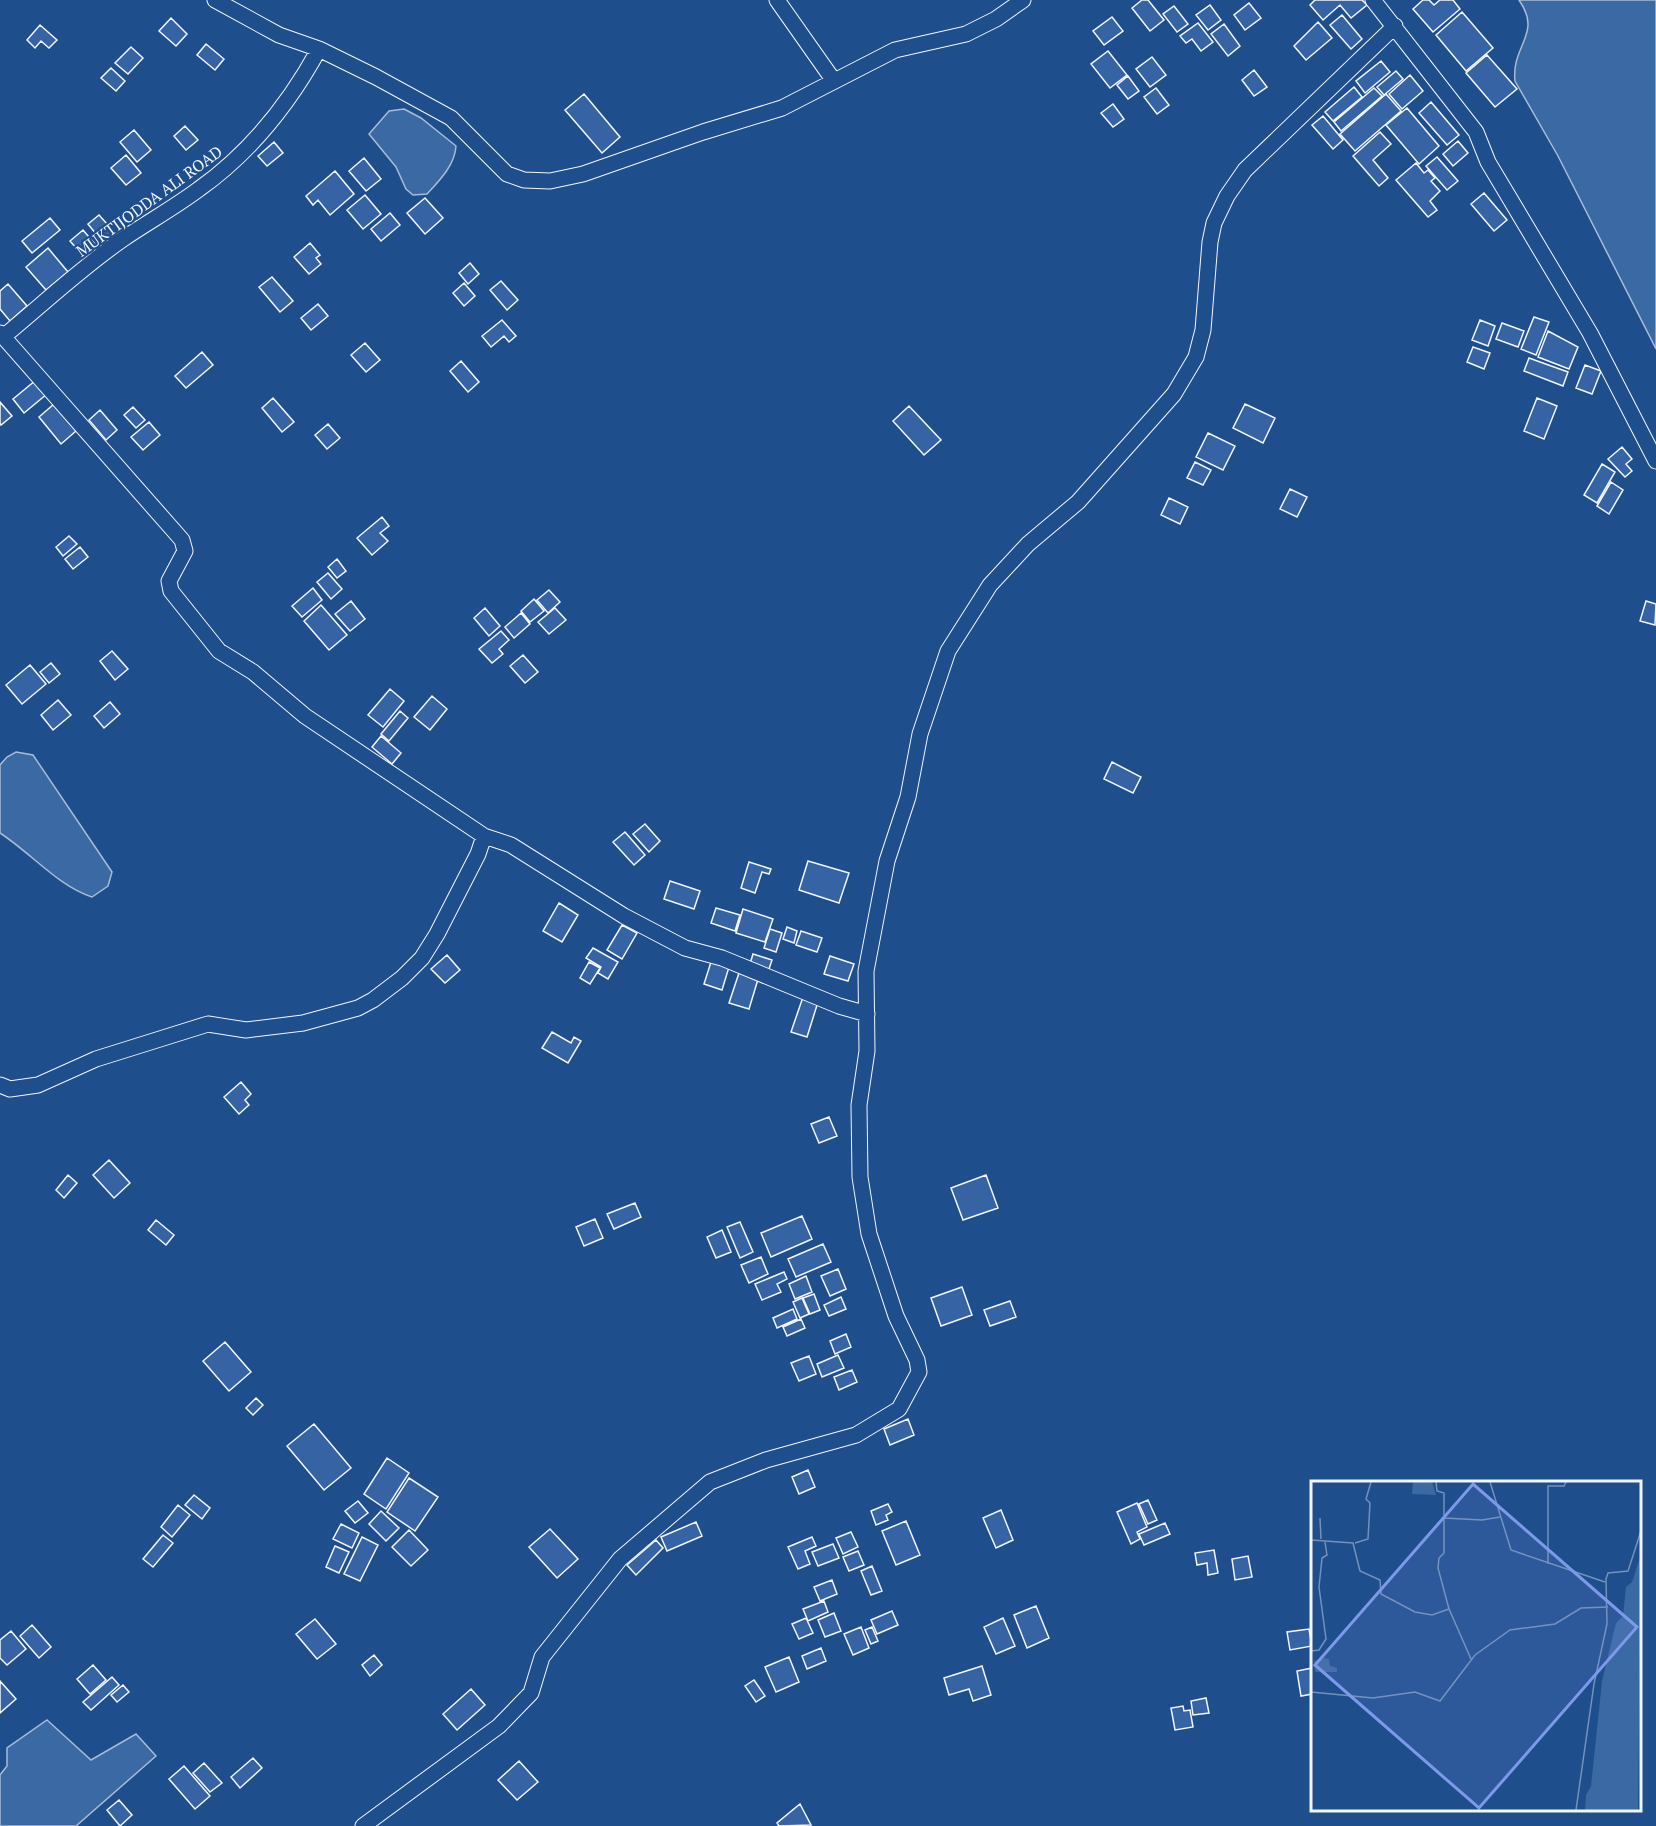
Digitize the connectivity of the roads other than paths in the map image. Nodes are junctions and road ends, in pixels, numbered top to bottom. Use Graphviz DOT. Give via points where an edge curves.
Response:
graph roads {
  1 [pos="215,0"];
  2 [pos="777,0"];
  3 [pos="1023,0"];
  4 [pos="1373,0"];
  5 [pos="1395,26"];
  6 [pos="319,49"];
  7 [pos="834,81"];
  8 [pos="2,335"];
  9 [pos="1656,461"];
  10 [pos="484,836"];
  11 [pos="867,1014"];
  12 [pos="0,1084"];
  13 [pos="363,1826"];
  1 -- 6 [label="street" via="279,35"];
  2 -- 7 [label="street"];
  3 -- 7 [label="street" via="966,34 895,51"];
  4 -- 5 [label="street"];
  5 -- 9 [label="street" via="1476,132 1488,162 1590,333"];
  5 -- 11 [label="street" via="1245,170 1227,195 1210,242 1203,330 1196,357 1174,394 1078,502 1028,544 990,585 948,651 920,735 908,797 887,861 866,971"];
  6 -- 7 [label="street" via="451,118 507,174 524,180 550,181 584,174 782,108"];
  6 -- 8 [label="street, MUKTIJODDA ALI ROAD" via="263,133 234,162 121,240"];
  8 -- 10 [label="street" via="182,540 185,551 169,581 171,591 219,651 253,672 305,716"];
  10 -- 11 [label="street" via="511,845 624,916 685,948 722,958"];
  10 -- 12 [label="street" via="422,958 402,978 358,1008 303,1023 246,1030 208,1024 96,1059 38,1085 10,1089"];
  11 -- 13 [label="street" via="867,1051 859,1104 860,1177 869,1234 919,1372 899,1409 856,1435 766,1460 710,1482 620,1559 542,1657 531,1693 499,1726"];
}
